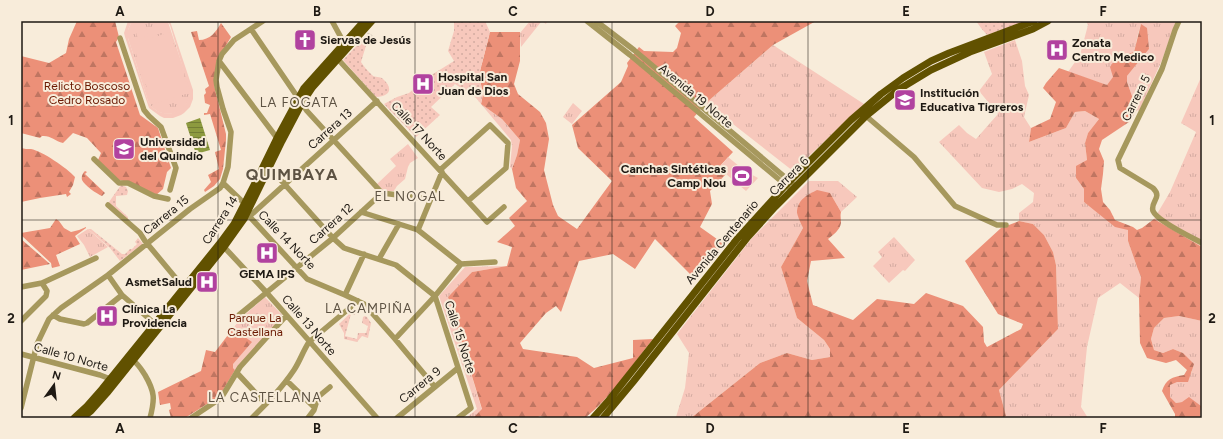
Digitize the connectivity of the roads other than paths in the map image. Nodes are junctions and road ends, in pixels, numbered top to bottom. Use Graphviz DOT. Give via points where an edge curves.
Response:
graph roads {
  1 [pos="263,21"];
  2 [pos="332,21"];
  3 [pos="364,21"];
  4 [pos="372,21"];
  5 [pos="587,21"];
  6 [pos="596,21"];
  7 [pos="1033,21"];
  8 [pos="1048,21"];
  9 [pos="1179,21"];
  10 [pos="251,29"];
  11 [pos="120,38"];
  12 [pos="344,43"];
  13 [pos="632,52"];
  14 [pos="336,57"];
  15 [pos="220,61"];
  16 [pos="905,81"];
  17 [pos="300,101"];
  18 [pos="377,101"];
  19 [pos="866,116"];
  20 [pos="277,138"];
  21 [pos="334,141"];
  22 [pos="94,159"];
  23 [pos="269,167"];
  24 [pos="441,171"];
  25 [pos="223,183"];
  26 [pos="285,185"];
  27 [pos="791,185"];
  28 [pos="170,190"];
  29 [pos="382,193"];
  30 [pos="168,199"];
  31 [pos="430,199"];
  32 [pos="468,201"];
  33 [pos="245,204"];
  34 [pos="108,205"];
  35 [pos="504,207"];
  36 [pos="361,212"];
  37 [pos="246,218"];
  38 [pos="399,224"];
  39 [pos="1006,225"];
  40 [pos="418,230"];
  41 [pos="333,238"];
  42 [pos="1202,243"];
  43 [pos="149,246"];
  44 [pos="224,247"];
  45 [pos="364,254"];
  46 [pos="96,258"];
  47 [pos="378,259"];
  48 [pos="495,262"];
  49 [pos="461,264"];
  50 [pos="298,268"];
  51 [pos="108,275"];
  52 [pos="42,283"];
  53 [pos="21,288"];
  54 [pos="184,288"];
  55 [pos="267,293"];
  56 [pos="122,295"];
  57 [pos="345,295"];
  58 [pos="435,296"];
  59 [pos="358,301"];
  60 [pos="53,315"];
  61 [pos="239,316"];
  62 [pos="286,316"];
  63 [pos="21,321"];
  64 [pos="155,324"];
  65 [pos="395,339"];
  66 [pos="309,342"];
  67 [pos="21,354"];
  68 [pos="33,357"];
  69 [pos="133,360"];
  70 [pos="458,368"];
  71 [pos="237,373"];
  72 [pos="113,380"];
  73 [pos="286,381"];
  74 [pos="330,386"];
  75 [pos="435,387"];
  76 [pos="266,404"];
  77 [pos="314,407"];
  78 [pos="21,408"];
  79 [pos="74,418"];
  80 [pos="82,418"];
  81 [pos="150,418"];
  82 [pos="191,418"];
  83 [pos="252,418"];
  84 [pos="308,418"];
  85 [pos="377,418"];
  86 [pos="397,418"];
  87 [pos="458,418"];
  88 [pos="593,418"];
  89 [pos="603,418"];
  1 -- 10 [label="street"];
  2 -- 12 [label="street"];
  3 -- 12 [label="main road, Carrera 14"];
  4 -- 14 [label="main road, Carrera 14"];
  5 -- 13 [label="street, Avenida 19 Norte"];
  6 -- 13 [label="street, Avenida 19 Norte"];
  7 -- 16 [label="main road, Avenida Centenario" via="931,61"];
  8 -- 16 [label="main road, Carrera 6"];
  9 -- 42 [label="street, Carrera 5" via="1162,69 1118,160 1120,168 1157,192 1153,210 1161,220"];
  10 -- 15 [label="street" via="234,40 222,54"];
  10 -- 17 [label="street"];
  11 -- 28 [label="street" via="144,110 162,127 176,168"];
  12 -- 14 [label="main road, Carrera 14"];
  13 -- 27 [label="street, Avenida 19 Norte" via="702,107"];
  13 -- 27 [label="street, Avenida 19 Norte" via="698,112"];
  14 -- 17 [label="main road, Carrera 14" via="304,88"];
  14 -- 18 [label="street, Calle 17 Norte"];
  15 -- 20 [label="street"];
  15 -- 25 [label="street" via="217,87 231,132 228,167"];
  16 -- 19 [label="main road, Carrera 6"];
  16 -- 27 [label="main road, Avenida Centenario" via="881,94 851,120"];
  17 -- 20 [label="main road, Carrera 14"];
  17 -- 21 [label="street"];
  17 -- 23 [label="main road, Carrera 14"];
  18 -- 21 [label="street, Carrera 13"];
  18 -- 24 [label="street, Calle 17 Norte"];
  19 -- 27 [label="main road, Carrera 6"];
  19 -- 39 [label="street" via="914,157 954,206 997,225"];
  20 -- 33 [label="main road, Carrera 14"];
  21 -- 26 [label="street, Carrera 13"];
  21 -- 29 [label="street"];
  22 -- 30 [label="street" via="119,182 128,183 154,196"];
  23 -- 26 [label="street, Calle 15 Norte"];
  23 -- 37 [label="main road, Carrera 14"];
  24 -- 31 [label="street"];
  24 -- 32 [label="street, Calle 17 Norte"];
  24 -- 32 [label="street" via="490,125 508,143 506,168"];
  25 -- 33 [label="street, Calle 14 Norte"];
  25 -- 43 [label="street, Carrera 15"];
  26 -- 37 [label="street, Carrera 13"];
  26 -- 41 [label="street, Calle 15 Norte"];
  27 -- 88 [label="main road, Avenida Centenario" via="737,239"];
  27 -- 89 [label="main road, Carrera 6"];
  29 -- 31 [label="street"];
  29 -- 36 [label="street, Carrera 12"];
  31 -- 40 [label="street"];
  32 -- 35 [label="street, Calle 17 Norte" via="487,222"];
  33 -- 54 [label="main road, Carrera 14" via="234,224"];
  34 -- 43 [label="street" via="140,233"];
  36 -- 38 [label="street"];
  36 -- 41 [label="street, Carrera 12"];
  37 -- 44 [label="main road, Carrera 14"];
  37 -- 50 [label="street, Calle 14 Norte"];
  38 -- 40 [label="street"];
  38 -- 47 [label="street"];
  40 -- 49 [label="street"];
  41 -- 45 [label="street, Calle 15 Norte" via="344,248"];
  41 -- 50 [label="street, Carrera 12"];
  43 -- 51 [label="street, Carrera 15"];
  43 -- 54 [label="street"];
  44 -- 55 [label="street, Calle 13 Norte"];
  44 -- 69 [label="main road, Carrera 14"];
  45 -- 47 [label="street, Calle 15 Norte"];
  45 -- 57 [label="street"];
  46 -- 52 [label="street"];
  47 -- 58 [label="street, Calle 15 Norte" via="396,265"];
  48 -- 49 [label="street"];
  49 -- 58 [label="street"];
  50 -- 55 [label="street, Carrera 12"];
  50 -- 57 [label="street, Calle 14 Norte" via="307,279"];
  51 -- 56 [label="street"];
  51 -- 60 [label="street, Carrera 15"];
  52 -- 53 [label="street"];
  52 -- 63 [label="street" via="47,294"];
  54 -- 64 [label="main road, Carrera 14"];
  55 -- 61 [label="street, Carrera 12"];
  55 -- 62 [label="street, Calle 13 Norte"];
  56 -- 60 [label="street" via="84,324"];
  56 -- 64 [label="street"];
  57 -- 59 [label="street, Calle 14 Norte"];
  58 -- 65 [label="street"];
  58 -- 70 [label="street, Calle 15 Norte"];
  59 -- 65 [label="street, Calle 14 Norte" via="364,304"];
  59 -- 66 [label="street"];
  60 -- 68 [label="street, Carrera 15" via="38,340"];
  62 -- 66 [label="street, Calle 13 Norte"];
  62 -- 71 [label="street"];
  64 -- 72 [label="main road, Carrera 14"];
  65 -- 75 [label="street, Calle 14 Norte"];
  66 -- 73 [label="street"];
  66 -- 85 [label="street, Calle 13 Norte"];
  67 -- 68 [label="street, Calle 10 Norte"];
  68 -- 72 [label="street, Calle 10 Norte"];
  68 -- 78 [label="street, Carrera 15"];
  69 -- 72 [label="main road, Carrera 14"];
  69 -- 81 [label="street" via="152,386 154,396"];
  70 -- 75 [label="street, Carrera 9"];
  70 -- 87 [label="street, Calle 15 Norte" via="470,408"];
  71 -- 76 [label="street"];
  71 -- 82 [label="street" via="221,398"];
  72 -- 79 [label="main road, Carrera 14"];
  72 -- 80 [label="main road, Carrera 14" via="100,401"];
  73 -- 76 [label="street"];
  73 -- 77 [label="street"];
  74 -- 77 [label="street" via="318,397"];
  75 -- 86 [label="street, Carrera 9"];
  76 -- 83 [label="street"];
  77 -- 84 [label="street"];
}
